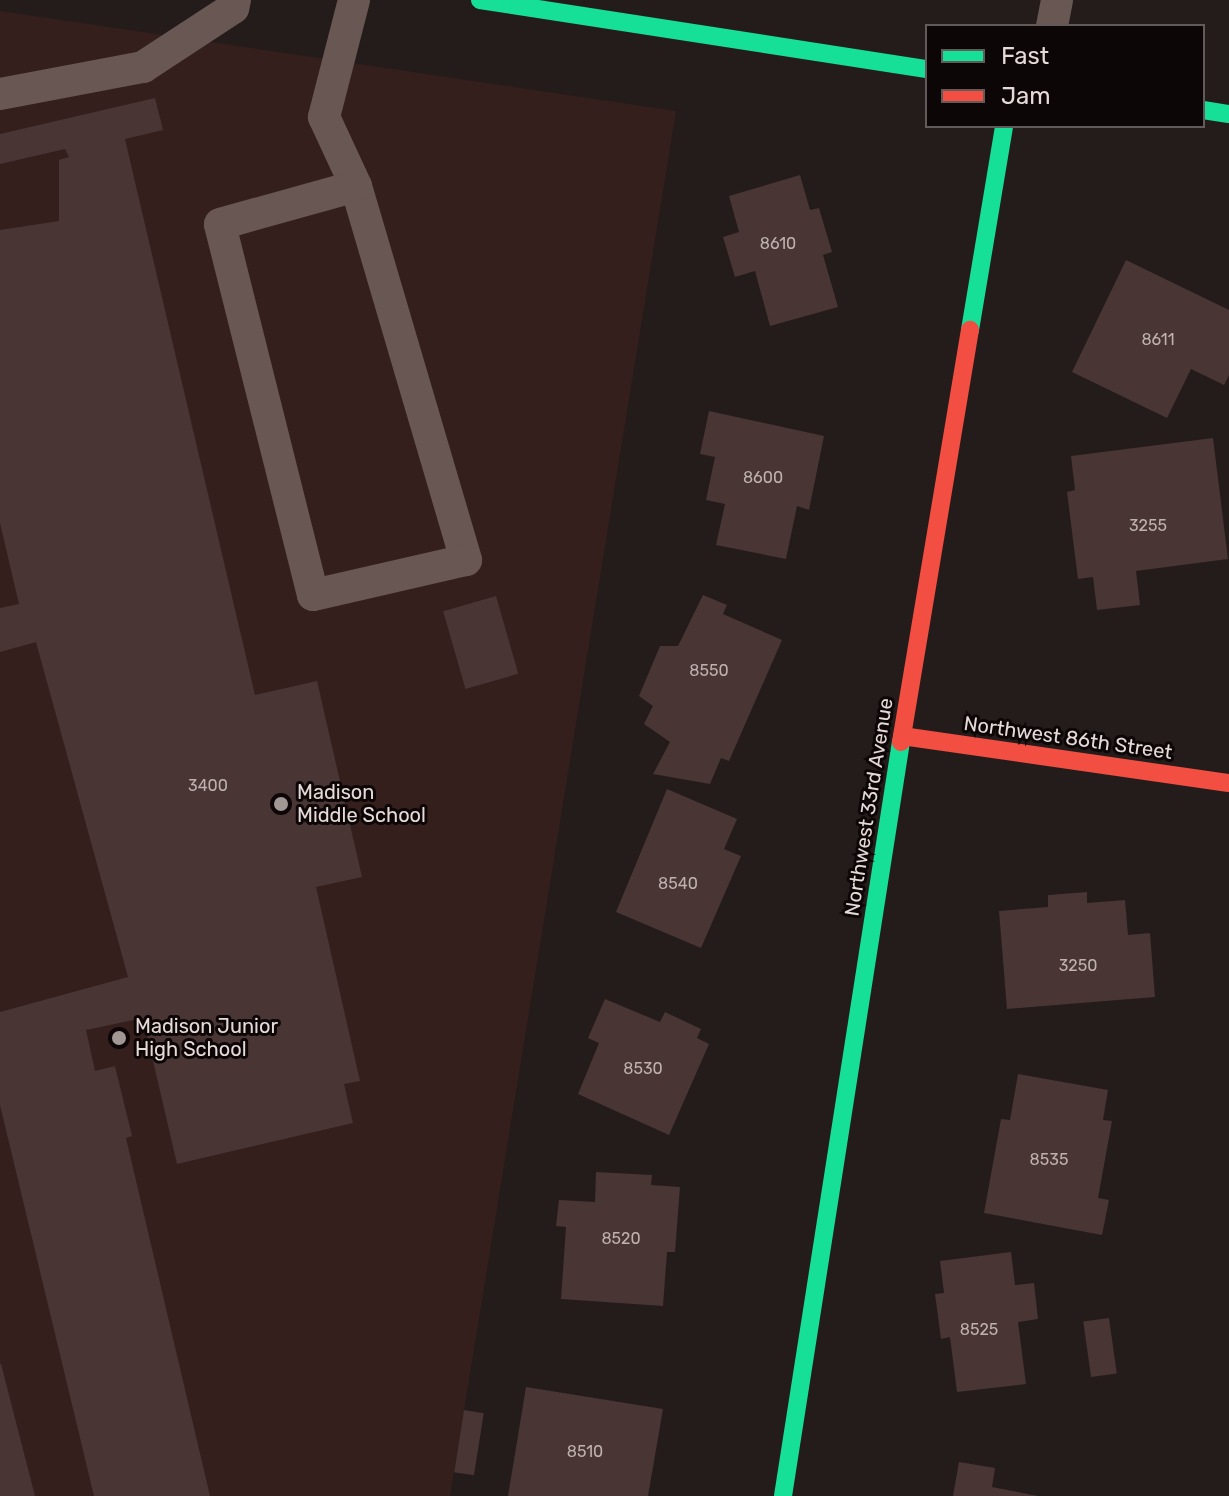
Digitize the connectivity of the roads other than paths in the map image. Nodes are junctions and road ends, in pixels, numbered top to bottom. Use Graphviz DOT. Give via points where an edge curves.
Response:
graph roads {
  1 [pos="235,0"];
  2 [pos="354,0"];
  3 [pos="480,0"];
  4 [pos="1057,0"];
  5 [pos="1052,24"];
  6 [pos="925,69"];
  7 [pos="0,94"];
  8 [pos="1205,110"];
  9 [pos="1229,114"];
  10 [pos="1004,128"];
  11 [pos="356,186"];
  12 [pos="902,736"];
  13 [pos="1229,783"];
  14 [pos="783,1496"];
  1 -- 7 [label="lane" via="233,8 143,67"];
  2 -- 11 [label="lane" via="324,117"];
  3 -- 6 [label="street"];
  4 -- 5 [label="lane"];
  8 -- 9 [label="street"];
  10 -- 12 [label="street, Northwest 33rd Avenue"];
  11 -- 11 [label="lane" via="466,560 313,595 220,224"];
  12 -- 13 [label="street, Northwest 86th Street"];
  12 -- 14 [label="street, Northwest 33rd Avenue"];
}
